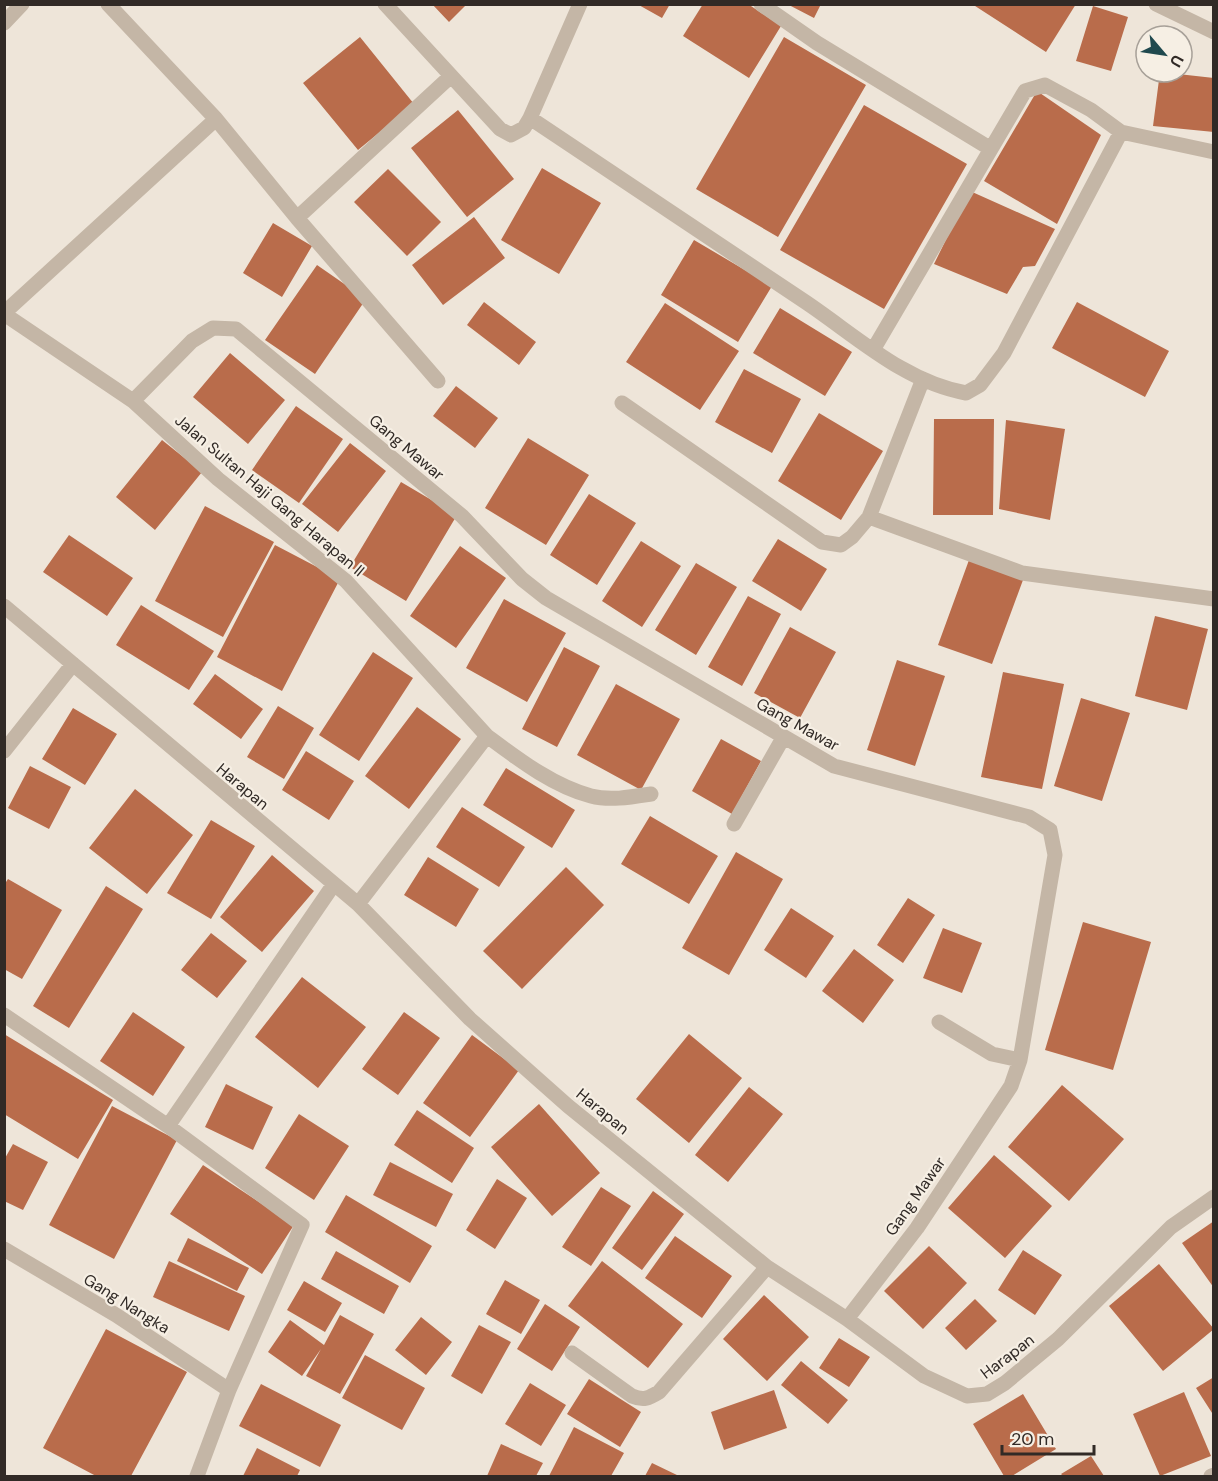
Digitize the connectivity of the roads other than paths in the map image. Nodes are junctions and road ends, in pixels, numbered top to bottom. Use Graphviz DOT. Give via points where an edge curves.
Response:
graph roads {
  1 [pos="22,4"];
  2 [pos="108,4"];
  3 [pos="385,4"];
  4 [pos="580,4"];
  5 [pos="761,4"];
  6 [pos="1156,4"];
  7 [pos="4,23"];
  8 [pos="1214,32"];
  9 [pos="452,76"];
  10 [pos="216,118"];
  11 [pos="530,118"];
  12 [pos="1121,132"];
  13 [pos="991,148"];
  14 [pos="1214,152"];
  15 [pos="297,218"];
  16 [pos="4,314"];
  17 [pos="873,350"];
  18 [pos="923,379"];
  19 [pos="438,381"];
  20 [pos="133,401"];
  21 [pos="622,403"];
  22 [pos="869,517"];
  23 [pos="1214,599"];
  24 [pos="4,606"];
  25 [pos="73,664"];
  26 [pos="487,736"];
  27 [pos="783,738"];
  28 [pos="4,752"];
  29 [pos="651,794"];
  30 [pos="734,824"];
  31 [pos="334,884"];
  32 [pos="358,904"];
  33 [pos="4,1015"];
  34 [pos="939,1022"];
  35 [pos="1020,1060"];
  36 [pos="168,1126"];
  37 [pos="1214,1197"];
  38 [pos="4,1249"];
  39 [pos="767,1266"];
  40 [pos="847,1319"];
  41 [pos="572,1353"];
  42 [pos="229,1389"];
  43 [pos="197,1476"];
  1 -- 7 [label="street"];
  2 -- 10 [label="street"];
  3 -- 9 [label="street"];
  4 -- 11 [label="street"];
  5 -- 13 [label="street"];
  6 -- 8 [label="street"];
  9 -- 11 [label="street" via="500,129 511,135 524,128"];
  9 -- 15 [label="street"];
  10 -- 15 [label="street"];
  10 -- 16 [label="street"];
  11 -- 17 [label="street"];
  12 -- 13 [label="street" via="1045,85 1025,91"];
  12 -- 14 [label="street"];
  12 -- 18 [label="street" via="1004,353 980,385 966,393 947,390"];
  13 -- 17 [label="street"];
  15 -- 19 [label="street"];
  16 -- 20 [label="street, Jalan Sultan Haji Gang Harapan II"];
  17 -- 18 [label="street"];
  18 -- 22 [label="street"];
  20 -- 26 [label="street, Jalan Sultan Haji Gang Harapan II" via="218,479 346,581"];
  20 -- 27 [label="street, Gang Mawar" via="192,341 213,328 236,329 462,516 522,579 546,598"];
  21 -- 22 [label="street" via="822,542 841,545"];
  22 -- 23 [label="street" via="1022,573"];
  24 -- 25 [label="street, Harapan"];
  25 -- 28 [label="street"];
  25 -- 31 [label="street, Harapan"];
  26 -- 29 [label="street, Jalan Sultan Haji Gang Harapan II" via="517,759 592,796 629,798"];
  26 -- 32 [label="street"];
  27 -- 30 [label="street"];
  27 -- 35 [label="street, Gang Mawar" via="834,766 1029,817 1050,830 1054,855"];
  31 -- 32 [label="street, Harapan"];
  31 -- 36 [label="street"];
  32 -- 39 [label="street, Harapan" via="470,1019 568,1106"];
  33 -- 36 [label="street"];
  34 -- 35 [label="street" via="992,1054"];
  35 -- 40 [label="street, Gang Mawar" via="1011,1086 917,1228"];
  36 -- 42 [label="street" via="302,1225"];
  37 -- 40 [label="street, Harapan" via="1171,1227 1058,1339 987,1394 967,1396 924,1376"];
  38 -- 42 [label="street, Gang Nangka" via="116,1315"];
  39 -- 40 [label="street, Harapan"];
  39 -- 41 [label="street" via="659,1392 648,1398 632,1396"];
  42 -- 43 [label="street"];
}
